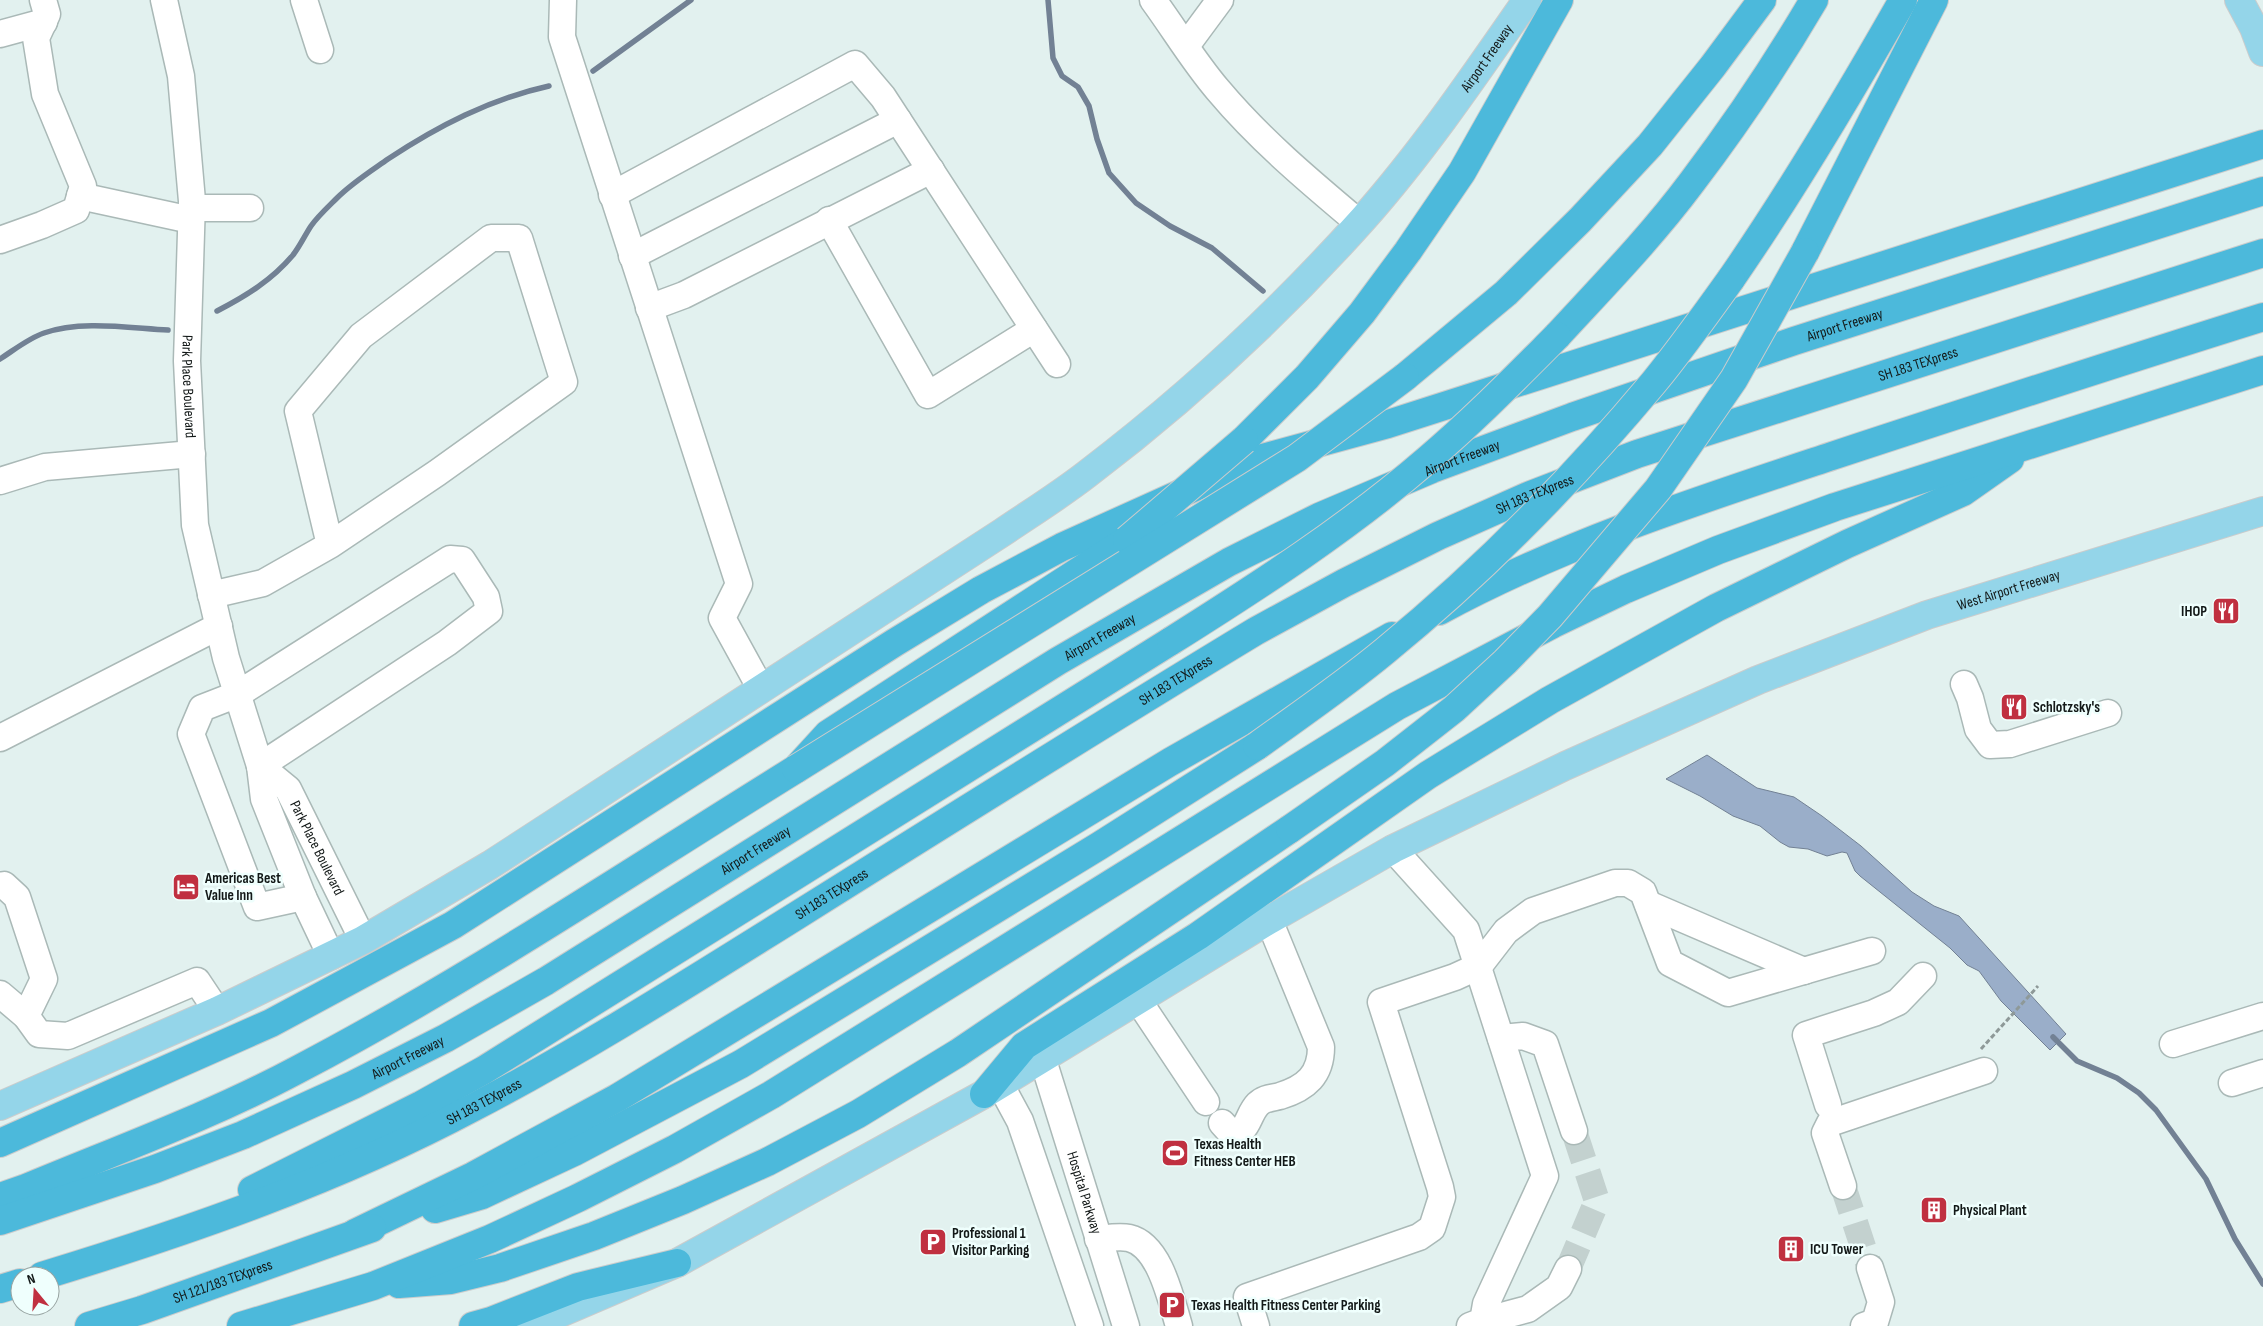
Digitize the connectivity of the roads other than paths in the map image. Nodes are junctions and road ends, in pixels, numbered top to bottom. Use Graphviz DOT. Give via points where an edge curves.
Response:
graph roads {
  1 [pos="164,0"];
  2 [pos="304,0"];
  3 [pos="563,0"];
  4 [pos="1154,0"];
  5 [pos="1220,0"];
  6 [pos="1527,0"];
  7 [pos="1559,0"];
  8 [pos="1762,0"];
  9 [pos="1814,0"];
  10 [pos="1903,0"];
  11 [pos="1934,0"];
  12 [pos="2239,0"];
  13 [pos="44,11"];
  14 [pos="0,34"];
  15 [pos="2260,35"];
  16 [pos="1186,46"];
  17 [pos="320,50"];
  18 [pos="898,120"];
  19 [pos="2263,144"];
  20 [pos="931,170"];
  21 [pos="2263,191"];
  22 [pos="612,195"];
  23 [pos="80,196"];
  24 [pos="250,208"];
  25 [pos="192,214"];
  26 [pos="829,220"];
  27 [pos="1359,223"];
  28 [pos="0,240"];
  29 [pos="2263,253"];
  30 [pos="632,256"];
  31 [pos="649,308"];
  32 [pos="2263,317"];
  33 [pos="1034,329"];
  34 [pos="1057,364"];
  35 [pos="2263,370"];
  36 [pos="2029,445"];
  37 [pos="192,454"];
  38 [pos="0,481"];
  39 [pos="2263,511"];
  40 [pos="330,544"];
  41 [pos="211,595"];
  42 [pos="219,626"];
  43 [pos="1964,684"];
  44 [pos="761,689"];
  45 [pos="238,694"];
  46 [pos="2108,713"];
  47 [pos="0,738"];
  48 [pos="260,766"];
  49 [pos="796,769"];
  50 [pos="1393,849"];
  51 [pos="0,886"];
  52 [pos="303,897"];
  53 [pos="1648,904"];
  54 [pos="1269,920"];
  55 [pos="363,940"];
  56 [pos="1872,951"];
  57 [pos="331,956"];
  58 [pos="1479,966"];
  59 [pos="1804,971"];
  60 [pos="1923,976"];
  61 [pos="0,994"];
  62 [pos="1138,1000"];
  63 [pos="217,1010"];
  64 [pos="26,1016"];
  65 [pos="2263,1016"];
  66 [pos="68,1036"];
  67 [pos="1501,1038"];
  68 [pos="2173,1044"];
  69 [pos="1043,1060"];
  70 [pos="1981,1061"];
  71 [pos="87,1068"];
  72 [pos="2263,1072"];
  73 [pos="2232,1082"];
  74 [pos="992,1089"];
  75 [pos="1206,1102"];
  76 [pos="1828,1105"];
  77 [pos="0,1106"];
  78 [pos="1222,1122"];
  79 [pos="1574,1131"];
  80 [pos="0,1142"];
  81 [pos="1843,1186"];
  82 [pos="0,1197"];
  83 [pos="0,1220"];
  84 [pos="355,1233"];
  85 [pos="1098,1239"];
  86 [pos="151,1243"];
  87 [pos="677,1263"];
  88 [pos="1870,1268"];
  89 [pos="1568,1269"];
  90 [pos="60,1271"];
  91 [pos="373,1286"];
  92 [pos="1477,1324"];
  93 [pos="89,1326"];
  94 [pos="241,1326"];
  95 [pos="473,1326"];
  96 [pos="530,1326"];
  97 [pos="1090,1326"];
  98 [pos="1126,1326"];
  99 [pos="1179,1326"];
  100 [pos="1256,1326"];
  101 [pos="1864,1326"];
  1 -- 25 [label="street, Park Place Boulevard" via="181,76"];
  2 -- 17 [label="street"];
  3 -- 22 [label="street" via="562,37"];
  4 -- 16 [label="street"];
  5 -- 16 [label="street"];
  6 -- 27 [label="main road, Airport Freeway" via="1450,111"];
  7 -- 49 [label="highway, bridge" via="1462,172 1362,313 1307,377 1244,440 1127,540 828,734"];
  8 -- 49 [label="highway, bridge" via="1650,145 1580,220 1506,293 1405,377 1297,458"];
  9 -- 86 [label="highway, bridge" via="1755,96 1691,184 1628,260 1557,336 1428,459 1360,514 1270,579 1171,642 484,1070"];
  10 -- 84 [label="highway, bridge" via="1773,218 1656,380 1506,542 1385,651 1257,746 741,1064 574,1152 482,1195"];
  11 -- 91 [label="highway, bridge" via="1805,252 1734,378 1658,489 1550,616 1454,709 1386,762 1290,829 958,1053 858,1114 767,1162 594,1236 500,1268 451,1280"];
  12 -- 15 [label="main road"];
  13 -- 14 [label="street"];
  13 -- 23 [label="street" via="36,38 45,94 83,186"];
  16 -- 27 [label="street" via="1217,89 1253,129"];
  18 -- 20 [label="street"];
  18 -- 22 [label="street" via="855,64"];
  18 -- 30 [label="street"];
  19 -- 80 [label="highway" via="1388,424 1256,460 1062,548 981,590 512,888 362,975 271,1023"];
  20 -- 26 [label="street"];
  20 -- 33 [label="street"];
  21 -- 83 [label="highway, Airport Freeway" via="1572,417 1432,469 1319,516 1229,562 1058,662 546,981 446,1038 243,1135 155,1169"];
  22 -- 30 [label="street"];
  23 -- 25 [label="street"];
  23 -- 28 [label="street" via="76,210"];
  24 -- 25 [label="street"];
  25 -- 37 [label="street, Park Place Boulevard" via="187,361"];
  26 -- 31 [label="street" via="684,295"];
  26 -- 33 [label="street" via="928,396"];
  27 -- 44 [label="main road, Airport Freeway" via="1240,346 1086,476"];
  29 -- 86 [label="highway, SH 183 TEXpress" via="1637,454 1528,496 1438,536 1248,636 564,1058 472,1109 277,1197"];
  30 -- 31 [label="street"];
  31 -- 44 [label="street" via="739,584 722,618"];
  32 -- 84 [label="highway" via="1717,494 1546,559 1464,597 1170,762 617,1098 473,1176"];
  33 -- 34 [label="street"];
  35 -- 36 [label="highway"];
  36 -- 74 [label="highway" via="1963,492 1716,608 1550,700 1428,775 1198,936 1024,1046"];
  36 -- 91 [label="highway" via="1835,507 1718,550 1553,624 1388,712 771,1095 675,1149 490,1239"];
  37 -- 38 [label="street" via="46,467"];
  37 -- 41 [label="street, Park Place Boulevard" via="195,525"];
  39 -- 50 [label="main road, West Airport Freeway" via="1927,615 1758,680 1565,766"];
  40 -- 40 [label="street" via="437,473 564,382 519,238 491,238 361,336 298,411"];
  40 -- 41 [label="street" via="314,556 263,582"];
  41 -- 42 [label="street, Park Place Boulevard"];
  42 -- 45 [label="street, Park Place Boulevard"];
  42 -- 47 [label="street"];
  43 -- 46 [label="street" via="1978,729 1990,745 2010,744"];
  44 -- 55 [label="main road, Airport Freeway" via="490,865"];
  45 -- 48 [label="street, Park Place Boulevard"];
  45 -- 48 [label="street" via="450,560 462,560 486,597 489,611 447,643"];
  45 -- 52 [label="street" via="202,708 191,734 257,907"];
  48 -- 52 [label="street, Park Place Boulevard" via="264,799"];
  48 -- 55 [label="street, Park Place Boulevard" via="288,788"];
  49 -- 82 [label="highway" via="474,970 312,1062 231,1102"];
  50 -- 54 [label="main road"];
  50 -- 58 [label="street" via="1466,930"];
  51 -- 64 [label="street" via="4,885 17,897 44,979"];
  52 -- 57 [label="street, Park Place Boulevard"];
  53 -- 58 [label="street" via="1643,892 1628,883 1621,883 1533,911 1506,931"];
  53 -- 59 [label="street"];
  53 -- 59 [label="street" via="1670,963 1728,993"];
  54 -- 62 [label="main road"];
  54 -- 78 [label="street" via="1321,1047 1321,1062 1315,1073 1296,1091 1258,1104 1245,1129 1239,1133 1231,1133"];
  55 -- 57 [label="main road, Airport Freeway"];
  56 -- 59 [label="street"];
  57 -- 63 [label="main road, Airport Freeway"];
  58 -- 67 [label="street"];
  58 -- 100 [label="street" via="1381,1002 1440,1188 1442,1197 1432,1228 1419,1237 1247,1297"];
  60 -- 76 [label="street" via="1898,1002 1806,1035"];
  61 -- 64 [label="street"];
  62 -- 69 [label="main road"];
  62 -- 75 [label="street"];
  63 -- 66 [label="street" via="197,981"];
  63 -- 71 [label="main road, Airport Freeway"];
  64 -- 66 [label="street" via="39,1034"];
  65 -- 68 [label="street"];
  66 -- 71 [label="street"];
  67 -- 79 [label="street" via="1523,1036 1545,1044"];
  67 -- 92 [label="street" via="1545,1176"];
  69 -- 74 [label="main road"];
  69 -- 85 [label="street, Hospital Parkway"];
  70 -- 81 [label="street" via="1830,1123 1826,1133"];
  71 -- 77 [label="main road, Airport Freeway"];
  72 -- 73 [label="street"];
  74 -- 87 [label="main road"];
  74 -- 97 [label="street" via="1020,1121"];
  84 -- 93 [label="highway, SH 121/183 TEXpress"];
  85 -- 98 [label="street, Hospital Parkway"];
  85 -- 99 [label="street" via="1130,1238 1144,1245 1155,1258"];
  86 -- 90 [label="highway"];
  87 -- 95 [label="highway" via="578,1287"];
  87 -- 96 [label="main road"];
  88 -- 101 [label="street" via="1881,1302 1874,1322"];
  89 -- 92 [label="street" via="1559,1287 1528,1309"];
  91 -- 94 [label="highway"];
}
